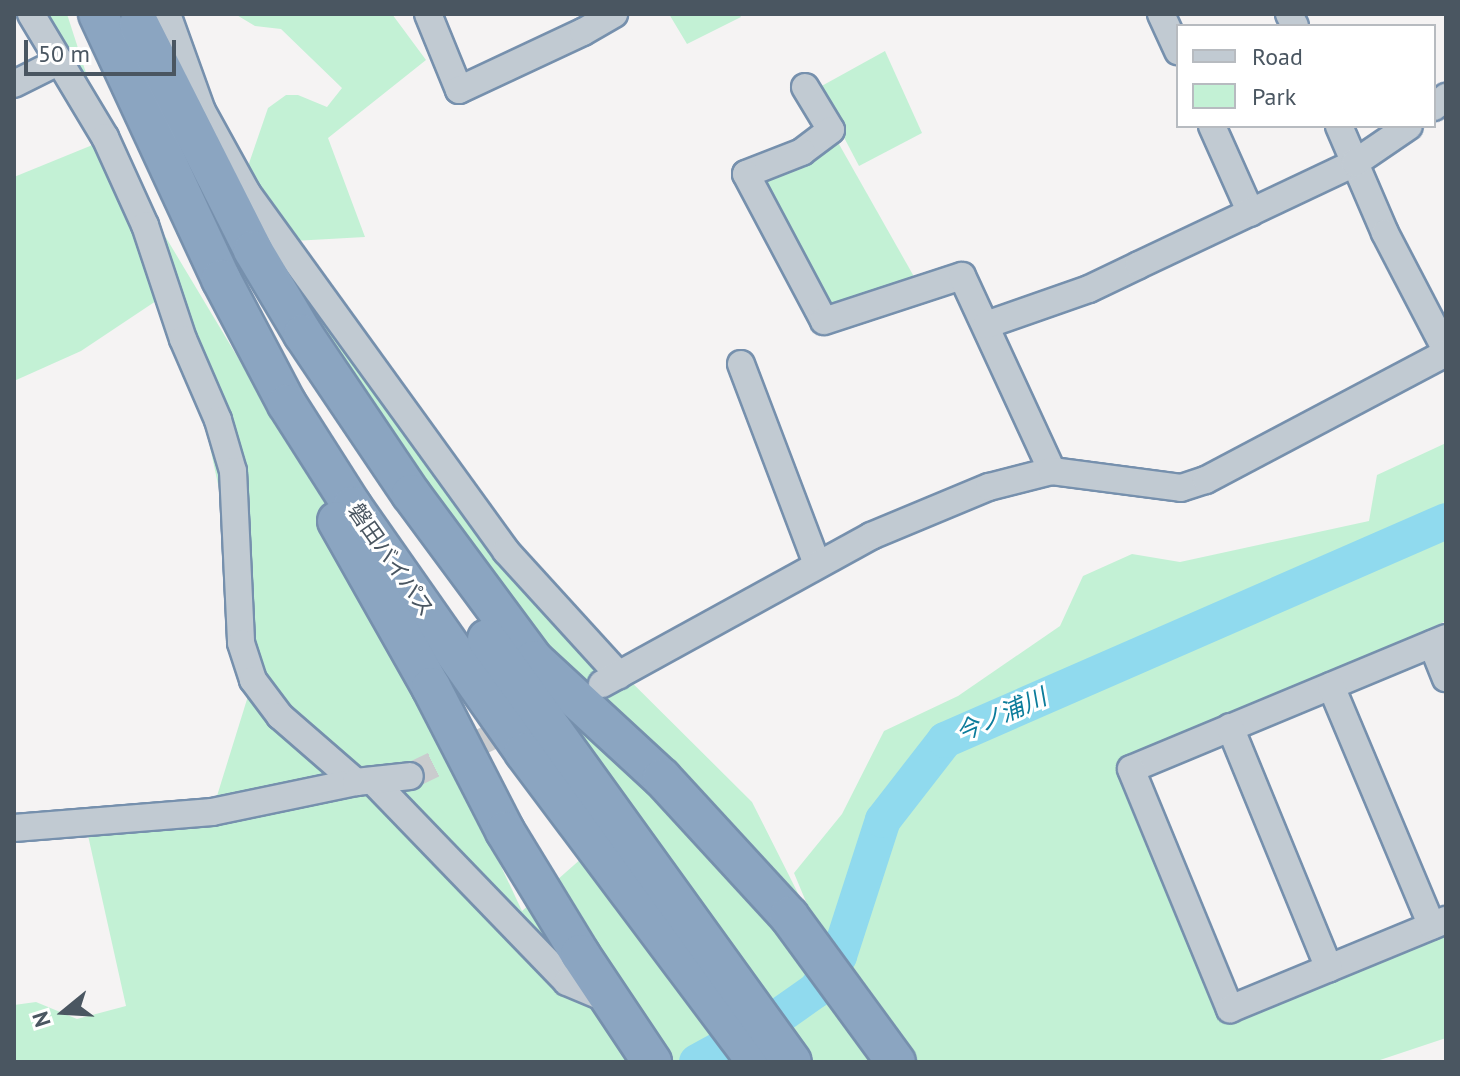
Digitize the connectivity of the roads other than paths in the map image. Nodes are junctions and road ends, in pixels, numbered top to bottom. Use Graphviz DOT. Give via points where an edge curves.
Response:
graph roads {
  1 [pos="31,14"];
  2 [pos="428,14"];
  3 [pos="614,14"];
  4 [pos="1161,14"];
  5 [pos="129,20"];
  6 [pos="1176,47"];
  7 [pos="60,61"];
  8 [pos="14,84"];
  9 [pos="805,87"];
  10 [pos="1213,128"];
  11 [pos="1340,128"];
  12 [pos="1406,128"];
  13 [pos="1355,163"];
  14 [pos="1251,213"];
  15 [pos="986,325"];
  16 [pos="1446,352"];
  17 [pos="741,364"];
  18 [pos="1052,471"];
  19 [pos="817,564"];
  20 [pos="1439,641"];
  21 [pos="1446,678"];
  22 [pos="1331,686"];
  23 [pos="1230,727"];
  24 [pos="410,776"];
  25 [pos="365,781"];
  26 [pos="14,828"];
  27 [pos="1439,923"];
  28 [pos="681,934"];
  29 [pos="1329,968"];
  30 [pos="610,1000"];
  31 [pos="652,1062"];
  32 [pos="757,1062"];
  33 [pos="792,1062"];
  34 [pos="896,1062"];
  1 -- 7 [label="street"];
  2 -- 3 [label="street" via="459,90"];
  4 -- 6 [label="street"];
  5 -- 19 [label="street" via="202,111 247,193 506,551 610,679"];
  5 -- 28 [label="highway, 磐田バイパス" via="221,279 287,404 524,752"];
  5 -- 30 [label="highway" via="148,174 225,325 431,687 505,831"];
  5 -- 34 [label="highway" via="253,250 411,494 534,660 662,778 789,916"];
  7 -- 8 [label="street"];
  7 -- 25 [label="street" via="105,137 145,225 183,339 218,420 233,471 241,643 253,680 280,716"];
  9 -- 15 [label="street" via="831,130 802,152 746,174 824,321 962,276"];
  10 -- 14 [label="street"];
  11 -- 13 [label="street"];
  12 -- 13 [label="street"];
  13 -- 14 [label="street"];
  13 -- 16 [label="street"];
  14 -- 15 [label="street" via="1089,289"];
  15 -- 18 [label="street"];
  16 -- 18 [label="street" via="1206,480 1181,488"];
  17 -- 19 [label="street"];
  18 -- 19 [label="street" via="989,487"];
  20 -- 21 [label="street"];
  20 -- 22 [label="street"];
  22 -- 23 [label="street"];
  22 -- 27 [label="street"];
  23 -- 29 [label="street"];
  23 -- 29 [label="street" via="1131,769 1148,811 1230,1009"];
  24 -- 25 [label="street"];
  25 -- 26 [label="street" via="212,812"];
  25 -- 30 [label="street" via="567,982"];
  27 -- 29 [label="street"];
  28 -- 32 [label="highway, 磐田バイパス"];
  28 -- 33 [label="highway, 磐田バイパス"];
  30 -- 31 [label="highway"];
}
